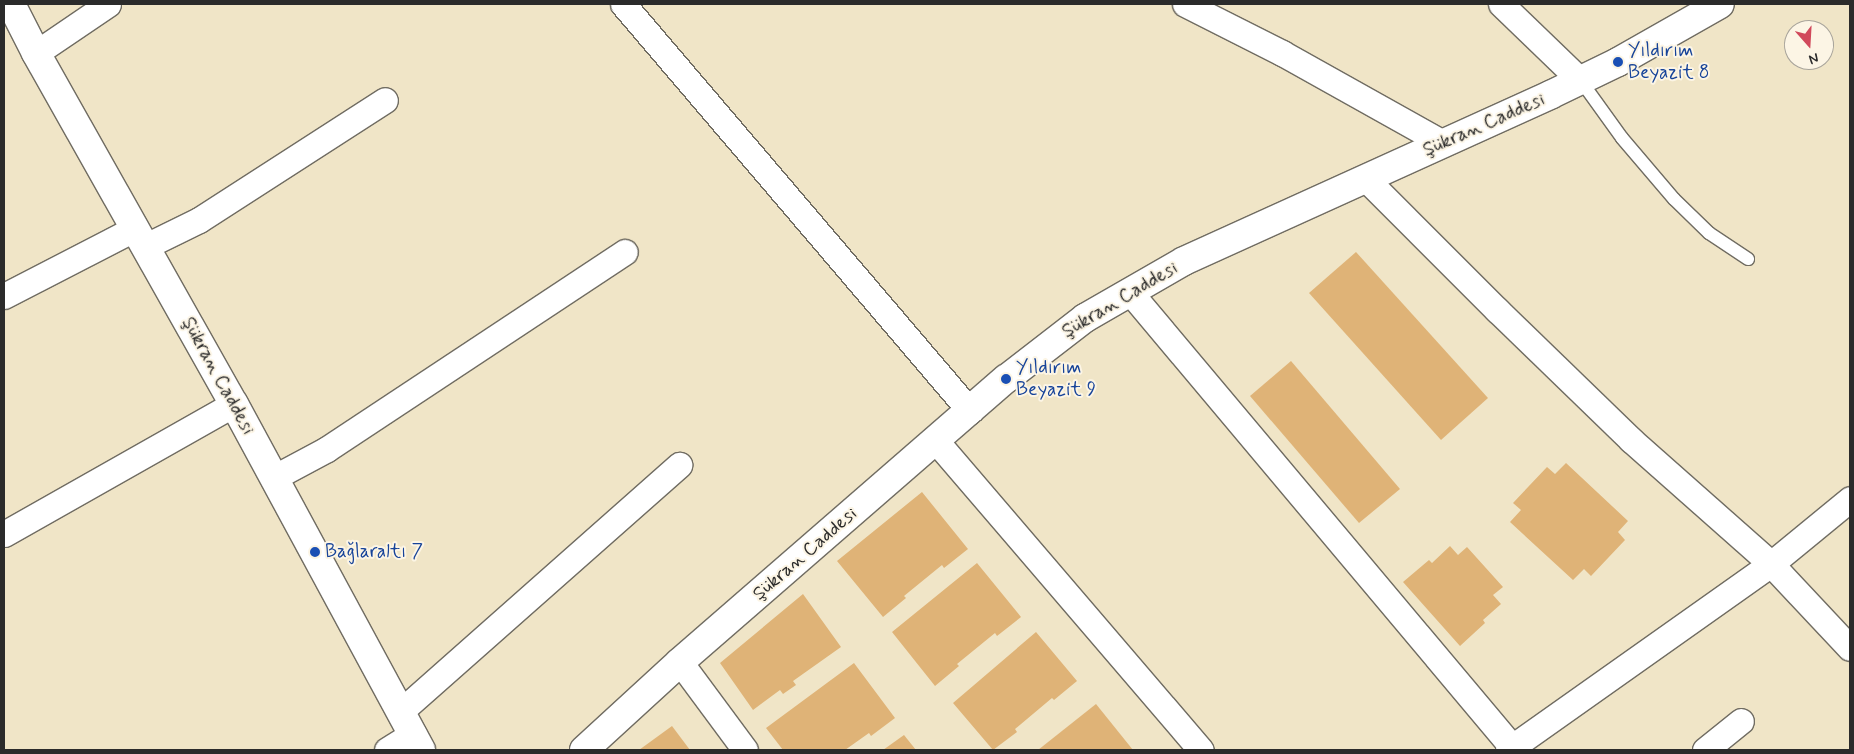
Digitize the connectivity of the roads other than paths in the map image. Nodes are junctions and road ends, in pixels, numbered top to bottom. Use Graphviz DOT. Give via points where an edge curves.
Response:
graph roads {
  1 [pos="11,4"];
  2 [pos="108,4"];
  3 [pos="623,4"];
  4 [pos="1184,4"];
  5 [pos="1501,4"];
  6 [pos="1720,4"];
  7 [pos="36,53"];
  8 [pos="1581,80"];
  9 [pos="385,100"];
  10 [pos="1443,143"];
  11 [pos="1365,178"];
  12 [pos="141,237"];
  13 [pos="625,252"];
  14 [pos="1748,258"];
  15 [pos="1129,291"];
  16 [pos="4,296"];
  17 [pos="234,404"];
  18 [pos="970,411"];
  19 [pos="936,441"];
  20 [pos="679,465"];
  21 [pos="274,478"];
  22 [pos="1850,499"];
  23 [pos="4,534"];
  24 [pos="1771,564"];
  25 [pos="1850,648"];
  26 [pos="680,662"];
  27 [pos="1741,722"];
  28 [pos="411,732"];
  29 [pos="1510,749"];
  30 [pos="387,750"];
  31 [pos="584,750"];
  32 [pos="745,750"];
  33 [pos="1201,750"];
  34 [pos="1704,750"];
  1 -- 7 [label="street, Şükran Caddesi"];
  2 -- 7 [label="street"];
  3 -- 18 [label="street"];
  4 -- 10 [label="street" via="1290,57"];
  5 -- 8 [label="street"];
  6 -- 8 [label="street, Şükran Caddesi" via="1685,26"];
  7 -- 12 [label="street, Şükran Caddesi"];
  8 -- 10 [label="street, Şükran Caddesi"];
  8 -- 14 [label="lane" via="1622,138 1674,199 1709,234"];
  9 -- 12 [label="street" via="199,220"];
  10 -- 11 [label="street, Şükran Caddesi"];
  11 -- 15 [label="street, Şükran Caddesi" via="1184,261"];
  11 -- 24 [label="street" via="1624,433"];
  12 -- 16 [label="street"];
  12 -- 17 [label="street, Şükran Caddesi"];
  13 -- 21 [label="street" via="327,449"];
  15 -- 18 [label="street, Şükran Caddesi" via="1044,348"];
  15 -- 29 [label="street"];
  17 -- 21 [label="street, Şükran Caddesi"];
  17 -- 23 [label="street"];
  18 -- 19 [label="street, Şükran Caddesi"];
  19 -- 26 [label="street, Şükran Caddesi"];
  19 -- 33 [label="street"];
  20 -- 28 [label="street"];
  21 -- 28 [label="street, Şükran Caddesi"];
  22 -- 24 [label="street"];
  24 -- 25 [label="street"];
  24 -- 29 [label="street"];
  26 -- 31 [label="street, Şükran Caddesi"];
  26 -- 32 [label="street"];
  27 -- 34 [label="street"];
  28 -- 30 [label="street"];
}
